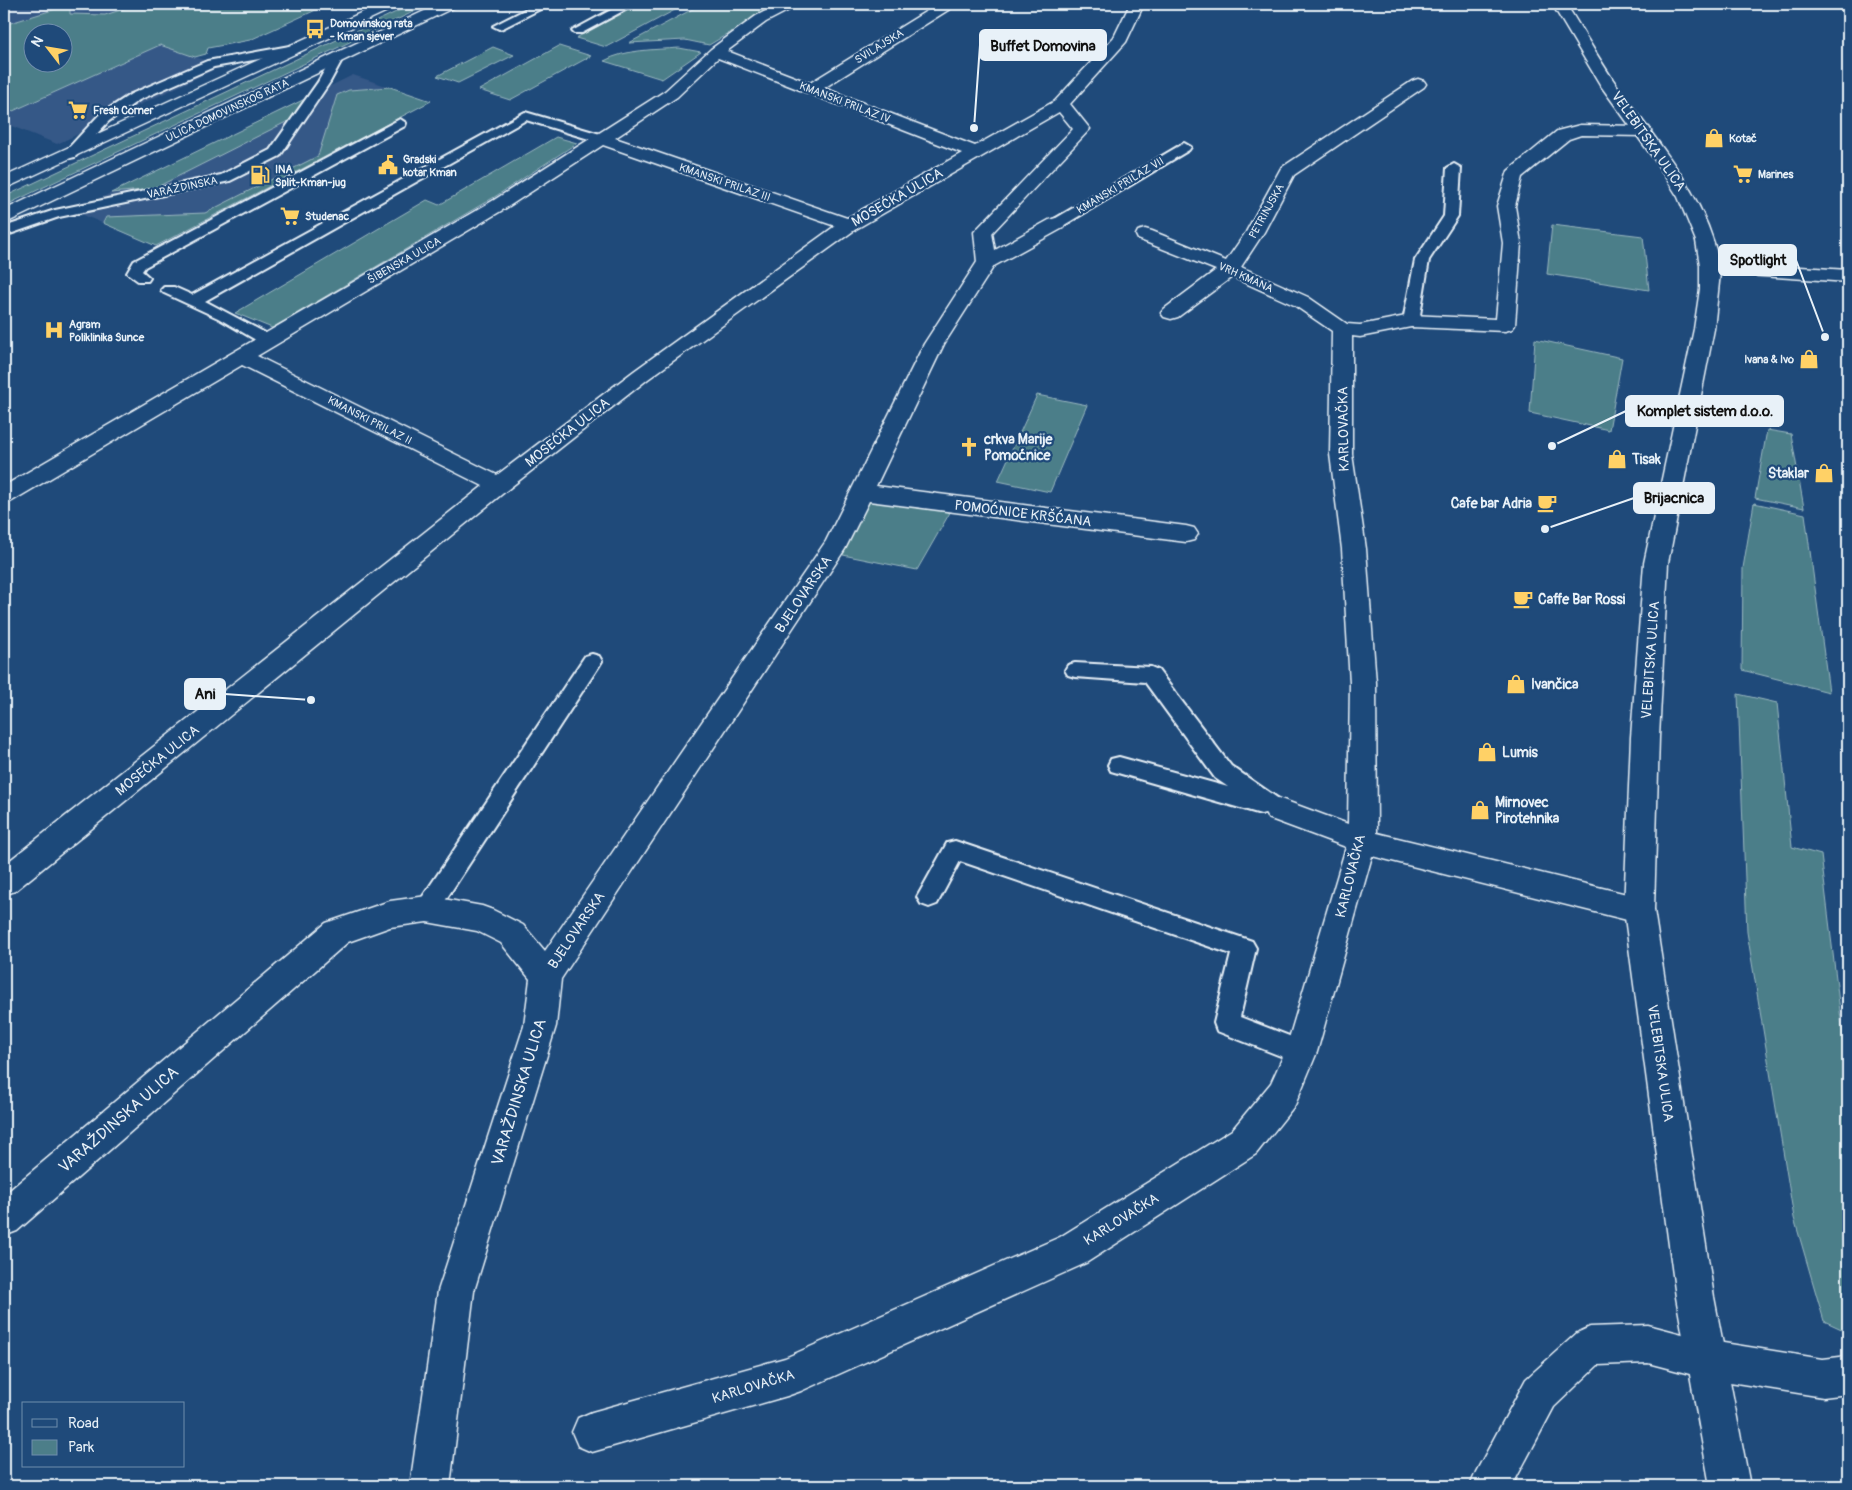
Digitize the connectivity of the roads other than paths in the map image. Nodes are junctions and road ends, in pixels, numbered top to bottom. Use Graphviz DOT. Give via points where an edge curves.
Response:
graph roads {
  1 [pos="391,4"];
  2 [pos="450,4"];
  3 [pos="544,4"];
  4 [pos="630,4"];
  5 [pos="790,4"];
  6 [pos="948,4"];
  7 [pos="1137,4"];
  8 [pos="1559,4"];
  9 [pos="499,26"];
  10 [pos="578,31"];
  11 [pos="295,49"];
  12 [pos="716,52"];
  13 [pos="337,58"];
  14 [pos="1418,84"];
  15 [pos="811,88"];
  16 [pos="1061,104"];
  17 [pos="400,123"];
  18 [pos="1643,131"];
  19 [pos="602,139"];
  20 [pos="1184,147"];
  21 [pos="974,152"];
  22 [pos="70,154"];
  23 [pos="1454,168"];
  24 [pos="4,184"];
  25 [pos="4,217"];
  26 [pos="1056,224"];
  27 [pos="849,225"];
  28 [pos="4,232"];
  29 [pos="1145,236"];
  30 [pos="987,262"];
  31 [pos="1710,266"];
  32 [pos="1230,269"];
  33 [pos="1848,276"];
  34 [pos="143,278"];
  35 [pos="169,290"];
  36 [pos="193,301"];
  37 [pos="1171,313"];
  38 [pos="1410,321"];
  39 [pos="1342,330"];
  40 [pos="267,340"];
  41 [pos="241,356"];
  42 [pos="499,485"];
  43 [pos="861,492"];
  44 [pos="4,496"];
  45 [pos="1186,534"];
  46 [pos="592,662"];
  47 [pos="1075,670"];
  48 [pos="1119,765"];
  49 [pos="1278,810"];
  50 [pos="1362,841"];
  51 [pos="4,882"];
  52 [pos="929,897"];
  53 [pos="427,910"];
  54 [pos="1639,910"];
  55 [pos="546,975"];
  56 [pos="1301,1052"];
  57 [pos="4,1218"];
  58 [pos="1705,1359"];
  59 [pos="1848,1375"];
  60 [pos="592,1432"];
  61 [pos="430,1486"];
  62 [pos="1490,1486"];
  63 [pos="1730,1486"];
  1 -- 11 [label="street, ULICA DOMOVINSKOG RATA"];
  2 -- 13 [label="street, ULICA DOMOVINSKOG RATA"];
  3 -- 9 [label="lane"];
  4 -- 10 [label="lane"];
  5 -- 12 [label="street, ŠIBENSKA ULICA" via="762,19"];
  6 -- 15 [label="street, SVILAJSKA"];
  7 -- 16 [label="street, MOSEĆKA ULICA" via="1121,39"];
  8 -- 18 [label="street, VELEBITSKA ULICA" via="1594,62"];
  11 -- 22 [label="street, ULICA DOMOVINSKOG RATA"];
  11 -- 22 [label="lane" via="217,62 135,98 104,118"];
  12 -- 15 [label="street, KMANSKI PRILAZ IV"];
  12 -- 19 [label="street, ŠIBENSKA ULICA" via="671,94"];
  13 -- 25 [label="street, ULICA DOMOVINSKOG RATA"];
  13 -- 28 [label="lane, VARAŽDINSKA" via="275,153 225,178 55,214"];
  14 -- 32 [label="street, PETRINJSKA" via="1287,172 1255,232"];
  15 -- 21 [label="street, KMANSKI PRILAZ IV"];
  16 -- 21 [label="street, MOSEĆKA ULICA"];
  16 -- 30 [label="street" via="1082,129 983,232"];
  17 -- 34 [label="lane" via="139,264 134,273"];
  18 -- 31 [label="street, VELEBITSKA ULICA" via="1689,199 1704,238"];
  18 -- 38 [label="street" via="1580,130 1563,135 1514,175 1506,206 1512,243 1505,325"];
  19 -- 27 [label="street, KMANSKI PRILAZ III"];
  19 -- 36 [label="lane" via="526,116"];
  19 -- 40 [label="street, ŠIBENSKA ULICA" via="500,204"];
  20 -- 26 [label="lane, KMANSKI PRILAZ VII"];
  21 -- 27 [label="street, MOSEĆKA ULICA"];
  22 -- 24 [label="street, ULICA DOMOVINSKOG RATA"];
  23 -- 38 [label="lane" via="1451,216 1422,260"];
  26 -- 30 [label="street, BJELOVARSKA"];
  27 -- 42 [label="street, MOSEĆKA ULICA" via="641,375"];
  29 -- 32 [label="street, VRH KMANA"];
  30 -- 43 [label="street, BJELOVARSKA" via="934,344"];
  31 -- 33 [label="street"];
  31 -- 54 [label="street, VELEBITSKA ULICA" via="1710,294 1704,330 1656,563"];
  32 -- 37 [label="street, PETRINJSKA"];
  32 -- 39 [label="street, VRH KMANA" via="1301,301"];
  35 -- 36 [label="lane"];
  36 -- 40 [label="lane"];
  38 -- 39 [label="street" via="1360,331"];
  39 -- 50 [label="street, KARLOVAČKA" via="1341,454 1354,549 1363,683"];
  40 -- 41 [label="street, ŠIBENSKA ULICA"];
  41 -- 42 [label="street, KMANSKI PRILAZ II"];
  41 -- 44 [label="street, ŠIBENSKA ULICA"];
  42 -- 51 [label="street, MOSEĆKA ULICA"];
  43 -- 45 [label="street, POMOĆNICE KRŠĆANA"];
  43 -- 55 [label="street, BJELOVARSKA" via="837,543"];
  46 -- 53 [label="lane"];
  47 -- 49 [label="lane" via="1151,674 1223,772"];
  48 -- 49 [label="lane"];
  49 -- 50 [label="street"];
  50 -- 54 [label="street"];
  50 -- 56 [label="street, KARLOVAČKA"];
  52 -- 56 [label="lane" via="955,850 1244,948 1226,1023"];
  53 -- 55 [label="street, VARAŽDINSKA ULICA" via="482,919 512,934"];
  53 -- 57 [label="street, VARAŽDINSKA ULICA" via="390,914 337,932"];
  54 -- 58 [label="street, VELEBITSKA ULICA"];
  55 -- 61 [label="street, VARAŽDINSKA ULICA" via="540,1026 456,1291"];
  56 -- 60 [label="street, KARLOVAČKA" via="1283,1094 1244,1142 1073,1250 787,1377"];
  58 -- 59 [label="street" via="1823,1378"];
  58 -- 62 [label="street" via="1648,1344 1590,1346 1540,1393"];
  58 -- 63 [label="street, VELEBITSKA ULICA"];
}
